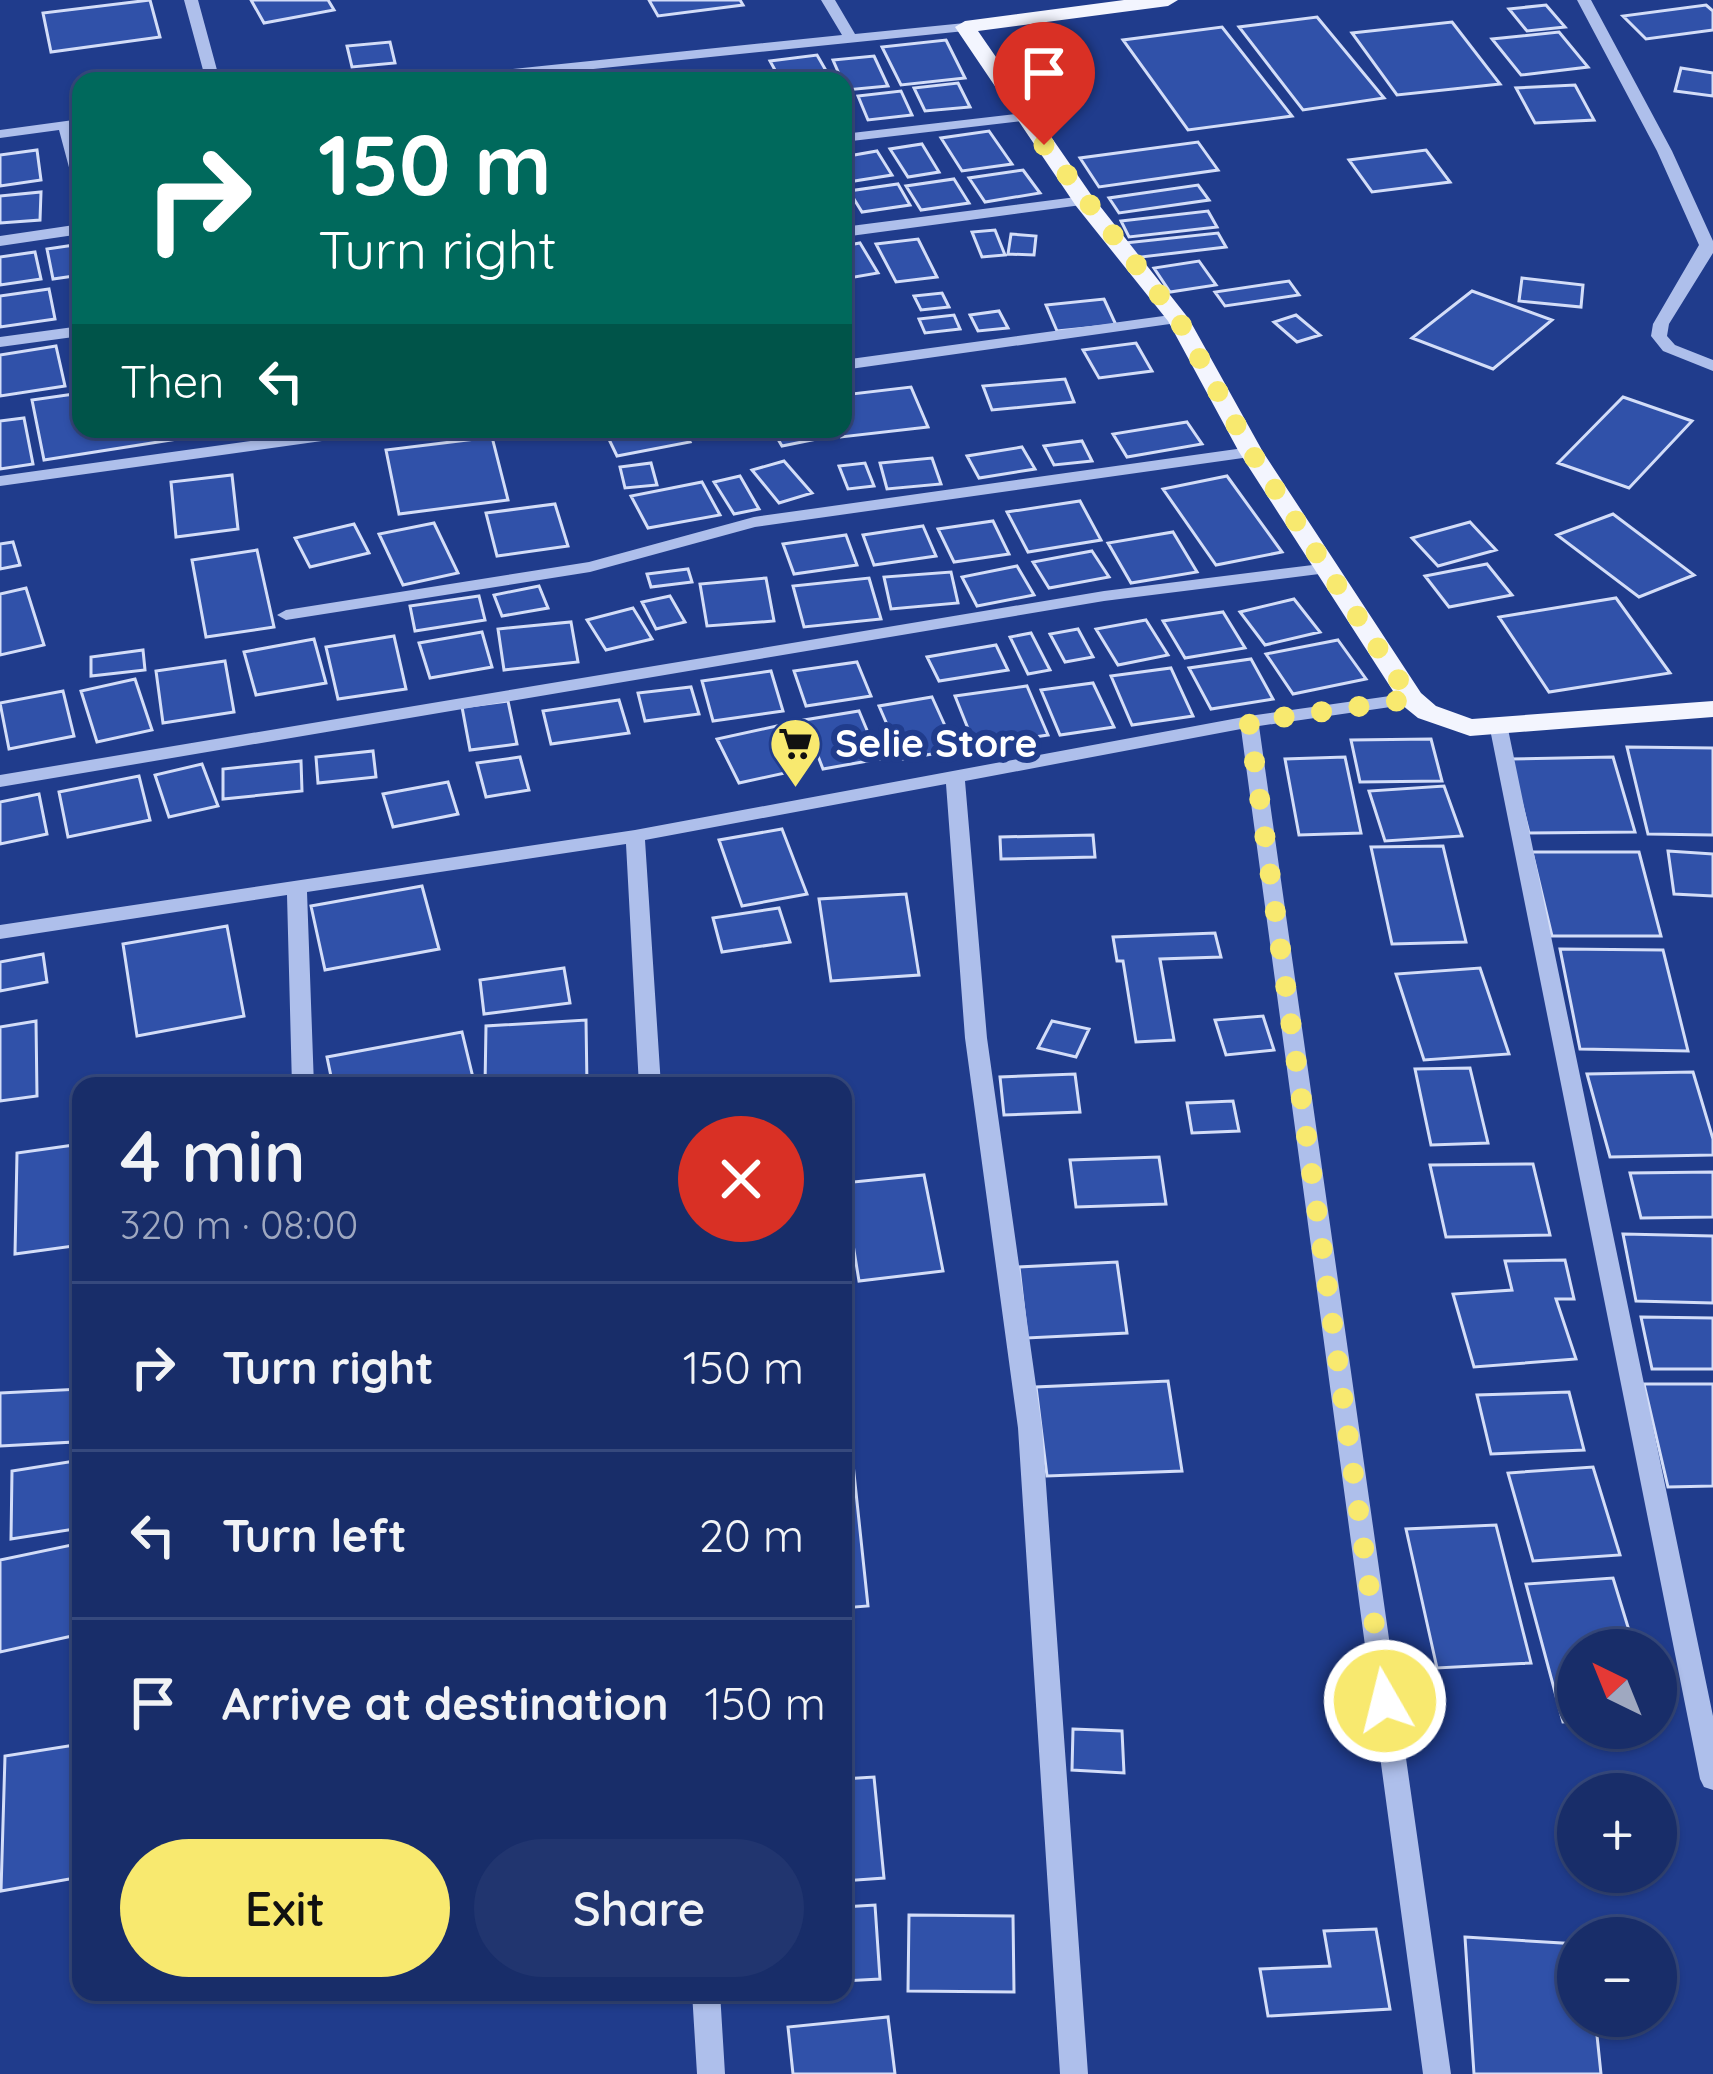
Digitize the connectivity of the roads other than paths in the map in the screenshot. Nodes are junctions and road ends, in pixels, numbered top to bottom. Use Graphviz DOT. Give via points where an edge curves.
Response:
graph roads {
  1 [pos="190,0"];
  2 [pos="828,0"];
  3 [pos="1168,0"];
  4 [pos="1584,0"];
  5 [pos="965,27"];
  6 [pos="849,35"];
  7 [pos="210,72"];
  8 [pos="515,72"];
  9 [pos="1025,117"];
  10 [pos="72,124"];
  11 [pos="0,134"];
  12 [pos="852,137"];
  13 [pos="1084,201"];
  14 [pos="72,230"];
  15 [pos="852,231"];
  16 [pos="0,242"];
  17 [pos="1710,247"];
  18 [pos="1178,319"];
  19 [pos="72,333"];
  20 [pos="0,342"];
  21 [pos="852,364"];
  22 [pos="1713,366"];
  23 [pos="308,438"];
  24 [pos="1251,452"];
  25 [pos="0,481"];
  26 [pos="1329,568"];
  27 [pos="286,615"];
  28 [pos="1411,699"];
  29 [pos="1713,709"];
  30 [pos="1249,722"];
  31 [pos="1499,729"];
  32 [pos="955,780"];
  33 [pos="0,781"];
  34 [pos="635,836"];
  35 [pos="297,885"];
  36 [pos="0,932"];
  37 [pos="303,1077"];
  38 [pos="649,1077"];
  39 [pos="1713,1779"];
  40 [pos="707,2001"];
  41 [pos="711,2074"];
  42 [pos="1074,2074"];
  43 [pos="1437,2074"];
  1 -- 7 [label="street"];
  2 -- 6 [label="street"];
  3 -- 5 [label="main road"];
  4 -- 17 [label="street"];
  5 -- 6 [label="street"];
  5 -- 9 [label="main road"];
  6 -- 8 [label="street"];
  9 -- 12 [label="street"];
  9 -- 13 [label="main road"];
  10 -- 11 [label="street"];
  13 -- 15 [label="street"];
  13 -- 18 [label="main road"];
  14 -- 16 [label="street"];
  17 -- 22 [label="street" via="1659,337"];
  18 -- 21 [label="street"];
  18 -- 24 [label="main road"];
  19 -- 20 [label="street"];
  23 -- 25 [label="street"];
  24 -- 26 [label="main road"];
  24 -- 27 [label="street" via="754,522 590,567"];
  26 -- 28 [label="main road"];
  26 -- 33 [label="street" via="1104,596"];
  28 -- 30 [label="street"];
  28 -- 31 [label="main road" via="1450,723"];
  29 -- 31 [label="main road"];
  30 -- 32 [label="street"];
  30 -- 43 [label="street"];
  31 -- 39 [label="street"];
  32 -- 34 [label="street"];
  32 -- 42 [label="street" via="976,1038 1030,1428"];
  34 -- 35 [label="street"];
  34 -- 38 [label="street"];
  35 -- 36 [label="street"];
  35 -- 37 [label="street"];
  40 -- 41 [label="street"];
}
